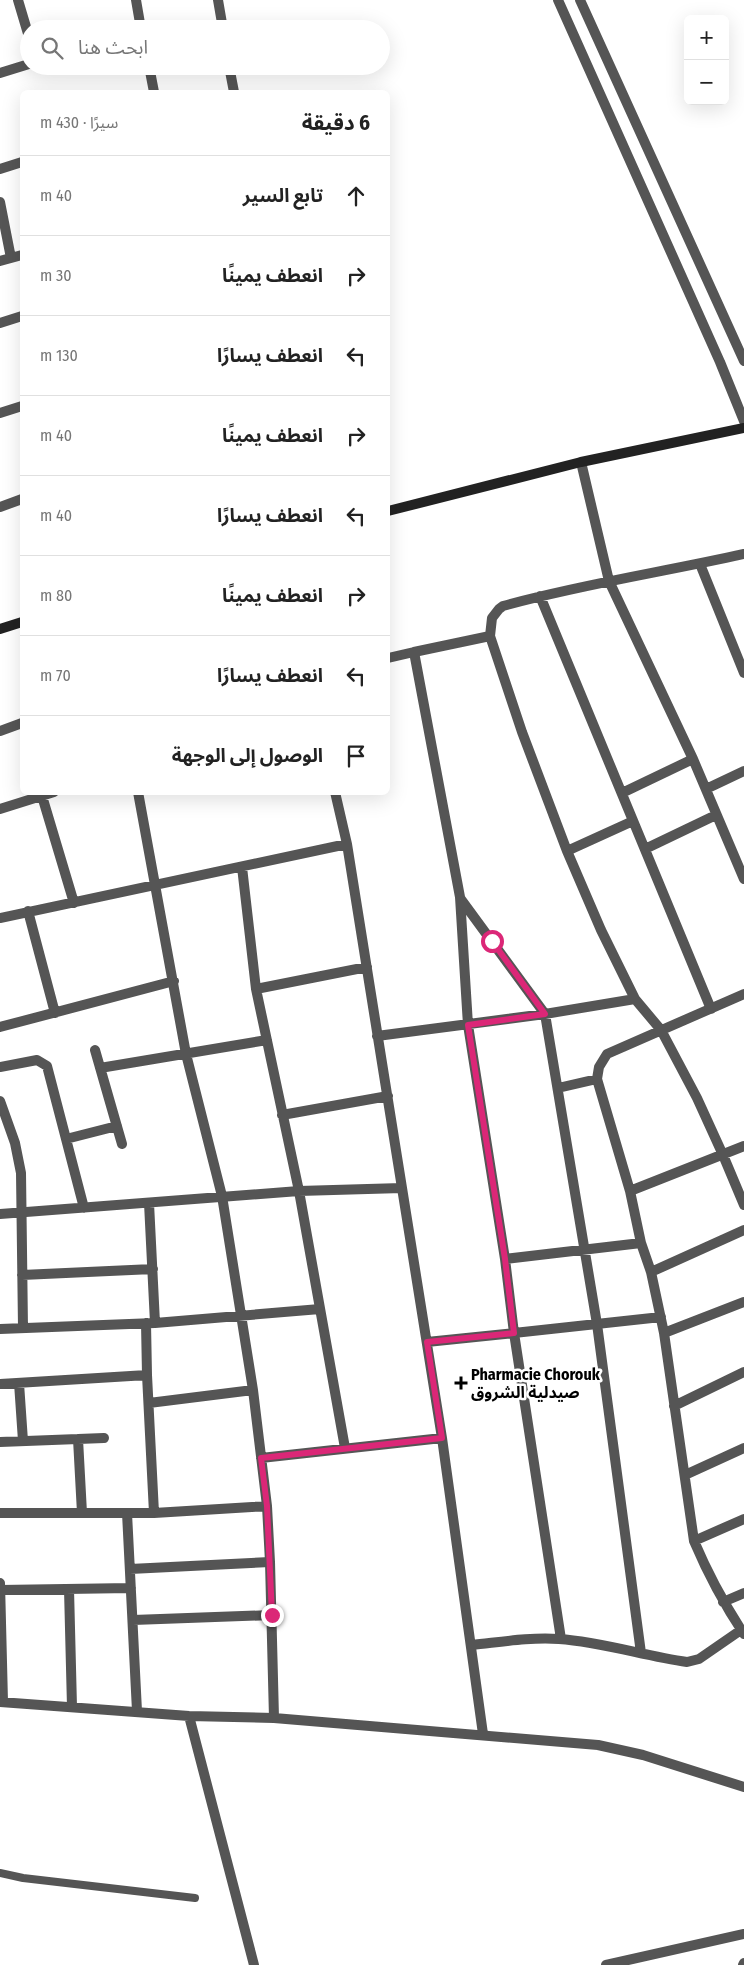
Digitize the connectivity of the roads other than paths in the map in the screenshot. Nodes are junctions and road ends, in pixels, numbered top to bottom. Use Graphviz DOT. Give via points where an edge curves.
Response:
graph roads {
  1 [pos="18,0"];
  2 [pos="136,0"];
  3 [pos="218,0"];
  4 [pos="558,0"];
  5 [pos="580,0"];
  6 [pos="24,20"];
  7 [pos="140,20"];
  8 [pos="221,20"];
  9 [pos="20,67"];
  10 [pos="0,73"];
  11 [pos="151,75"];
  12 [pos="231,75"];
  13 [pos="154,90"];
  14 [pos="234,90"];
  15 [pos="20,163"];
  16 [pos="0,169"];
  17 [pos="0,202"];
  18 [pos="20,256"];
  19 [pos="12,258"];
  20 [pos="0,261"];
  21 [pos="20,317"];
  22 [pos="0,323"];
  23 [pos="744,361"];
  24 [pos="20,407"];
  25 [pos="0,413"];
  26 [pos="744,421"];
  27 [pos="744,428"];
  28 [pos="581,462"];
  29 [pos="20,500"];
  30 [pos="0,507"];
  31 [pos="390,510"];
  32 [pos="744,554"];
  33 [pos="700,564"];
  34 [pos="609,581"];
  35 [pos="540,596"];
  36 [pos="20,623"];
  37 [pos="0,628"];
  38 [pos="490,636"];
  39 [pos="414,652"];
  40 [pos="390,658"];
  41 [pos="744,673"];
  42 [pos="20,724"];
  43 [pos="0,731"];
  44 [pos="693,758"];
  45 [pos="744,772"];
  46 [pos="706,789"];
  47 [pos="622,793"];
  48 [pos="45,795"];
  49 [pos="139,795"];
  50 [pos="336,795"];
  51 [pos="42,796"];
  52 [pos="0,809"];
  53 [pos="716,815"];
  54 [pos="633,821"];
  55 [pos="347,844"];
  56 [pos="567,850"];
  57 [pos="645,850"];
  58 [pos="242,867"];
  59 [pos="744,879"];
  60 [pos="155,886"];
  61 [pos="460,897"];
  62 [pos="74,903"];
  63 [pos="28,911"];
  64 [pos="1,916"];
  65 [pos="367,967"];
  66 [pos="174,981"];
  67 [pos="256,989"];
  68 [pos="744,994"];
  69 [pos="635,999"];
  70 [pos="711,1009"];
  71 [pos="55,1013"];
  72 [pos="545,1014"];
  73 [pos="468,1025"];
  74 [pos="0,1027"];
  75 [pos="661,1030"];
  76 [pos="377,1036"];
  77 [pos="267,1040"];
  78 [pos="95,1050"];
  79 [pos="186,1054"];
  80 [pos="0,1067"];
  81 [pos="100,1068"];
  82 [pos="597,1079"];
  83 [pos="558,1088"];
  84 [pos="388,1096"];
  85 [pos="0,1101"];
  86 [pos="282,1115"];
  87 [pos="117,1126"];
  88 [pos="66,1140"];
  89 [pos="122,1144"];
  90 [pos="744,1146"];
  91 [pos="723,1155"];
  92 [pos="402,1188"];
  93 [pos="299,1191"];
  94 [pos="630,1191"];
  95 [pos="222,1196"];
  96 [pos="149,1203"];
  97 [pos="744,1205"];
  98 [pos="84,1208"];
  99 [pos="22,1213"];
  100 [pos="0,1214"];
  101 [pos="744,1230"];
  102 [pos="641,1242"];
  103 [pos="586,1249"];
  104 [pos="505,1259"];
  105 [pos="153,1269"];
  106 [pos="651,1272"];
  107 [pos="22,1275"];
  108 [pos="744,1302"];
  109 [pos="320,1309"];
  110 [pos="242,1314"];
  111 [pos="661,1317"];
  112 [pos="151,1323"];
  113 [pos="597,1324"];
  114 [pos="23,1328"];
  115 [pos="0,1329"];
  116 [pos="514,1333"];
  117 [pos="664,1333"];
  118 [pos="427,1342"];
  119 [pos="744,1372"];
  120 [pos="147,1375"];
  121 [pos="19,1383"];
  122 [pos="0,1384"];
  123 [pos="253,1390"];
  124 [pos="149,1404"];
  125 [pos="674,1406"];
  126 [pos="104,1438"];
  127 [pos="442,1438"];
  128 [pos="78,1439"];
  129 [pos="23,1441"];
  130 [pos="0,1442"];
  131 [pos="345,1448"];
  132 [pos="744,1448"];
  133 [pos="261,1458"];
  134 [pos="685,1475"];
  135 [pos="267,1506"];
  136 [pos="0,1513"];
  137 [pos="82,1513"];
  138 [pos="127,1513"];
  139 [pos="154,1513"];
  140 [pos="744,1519"];
  141 [pos="694,1541"];
  142 [pos="270,1562"];
  143 [pos="130,1568"];
  144 [pos="0,1583"];
  145 [pos="131,1588"];
  146 [pos="69,1589"];
  147 [pos="0,1590"];
  148 [pos="744,1593"];
  149 [pos="723,1602"];
  150 [pos="272,1615"];
  151 [pos="133,1620"];
  152 [pos="743,1632"];
  153 [pos="561,1639"];
  154 [pos="472,1645"];
  155 [pos="641,1653"];
  156 [pos="1,1702"];
  157 [pos="72,1708"];
  158 [pos="137,1711"];
  159 [pos="189,1716"];
  160 [pos="274,1718"];
  161 [pos="483,1734"];
  162 [pos="744,1786"];
  163 [pos="0,1873"];
  164 [pos="195,1898"];
  165 [pos="744,1934"];
  166 [pos="254,1965"];
  167 [pos="606,1965"];
  1 -- 6 [label="street"];
  2 -- 7 [label="street"];
  3 -- 8 [label="street"];
  4 -- 26 [label="street"];
  5 -- 23 [label="street"];
  9 -- 10 [label="street"];
  11 -- 13 [label="street"];
  12 -- 14 [label="street"];
  15 -- 16 [label="street"];
  17 -- 19 [label="street"];
  18 -- 19 [label="street"];
  19 -- 20 [label="street"];
  21 -- 22 [label="street"];
  24 -- 25 [label="street"];
  27 -- 28 [label="main road"];
  28 -- 31 [label="main road"];
  28 -- 34 [label="street"];
  29 -- 30 [label="street"];
  32 -- 33 [label="street"];
  33 -- 34 [label="street"];
  33 -- 41 [label="street"];
  34 -- 35 [label="street"];
  34 -- 44 [label="street"];
  35 -- 38 [label="street" via="498,609 490,623"];
  35 -- 47 [label="street"];
  36 -- 37 [label="main road"];
  38 -- 39 [label="street"];
  38 -- 56 [label="street"];
  39 -- 40 [label="street"];
  39 -- 61 [label="street"];
  42 -- 43 [label="street"];
  44 -- 46 [label="street"];
  44 -- 47 [label="street"];
  45 -- 46 [label="street"];
  46 -- 53 [label="street"];
  47 -- 54 [label="street"];
  48 -- 51 [label="street"];
  49 -- 60 [label="street"];
  50 -- 55 [label="street"];
  51 -- 52 [label="street"];
  51 -- 62 [label="street"];
  53 -- 57 [label="street"];
  53 -- 59 [label="street"];
  54 -- 56 [label="street"];
  54 -- 57 [label="street"];
  55 -- 58 [label="street"];
  55 -- 65 [label="street"];
  56 -- 69 [label="street"];
  57 -- 70 [label="street"];
  58 -- 60 [label="street"];
  58 -- 67 [label="street"];
  60 -- 62 [label="street"];
  60 -- 66 [label="street"];
  61 -- 72 [label="street"];
  61 -- 73 [label="street"];
  62 -- 63 [label="street"];
  63 -- 64 [label="street"];
  63 -- 71 [label="street"];
  65 -- 67 [label="street"];
  65 -- 76 [label="street"];
  66 -- 71 [label="street"];
  66 -- 79 [label="street"];
  67 -- 77 [label="street"];
  68 -- 70 [label="street"];
  69 -- 72 [label="street"];
  69 -- 75 [label="street"];
  70 -- 75 [label="street"];
  71 -- 74 [label="street"];
  72 -- 73 [label="street"];
  72 -- 83 [label="street"];
  73 -- 76 [label="street"];
  73 -- 104 [label="street"];
  75 -- 82 [label="street" via="607,1054 599,1067"];
  75 -- 91 [label="street"];
  76 -- 84 [label="street"];
  77 -- 79 [label="street"];
  77 -- 86 [label="street"];
  78 -- 81 [label="street"];
  79 -- 81 [label="street"];
  79 -- 95 [label="street"];
  80 -- 88 [label="street" via="37,1060 47,1066"];
  81 -- 87 [label="street"];
  82 -- 83 [label="street"];
  82 -- 94 [label="street"];
  83 -- 103 [label="street"];
  84 -- 86 [label="street"];
  84 -- 92 [label="street"];
  85 -- 99 [label="street" via="20,1160"];
  86 -- 93 [label="street"];
  87 -- 88 [label="street"];
  87 -- 89 [label="street"];
  88 -- 98 [label="street"];
  90 -- 91 [label="street"];
  91 -- 94 [label="street"];
  91 -- 97 [label="street"];
  92 -- 93 [label="street"];
  92 -- 118 [label="street"];
  93 -- 95 [label="street"];
  93 -- 109 [label="street"];
  94 -- 102 [label="street"];
  95 -- 96 [label="street"];
  95 -- 110 [label="street"];
  96 -- 98 [label="street"];
  96 -- 105 [label="street"];
  98 -- 99 [label="street"];
  99 -- 100 [label="street"];
  99 -- 107 [label="street"];
  101 -- 106 [label="street"];
  102 -- 103 [label="street"];
  102 -- 106 [label="street"];
  103 -- 104 [label="street"];
  103 -- 113 [label="street"];
  104 -- 116 [label="street"];
  105 -- 107 [label="street"];
  105 -- 112 [label="street"];
  106 -- 111 [label="street"];
  107 -- 114 [label="street"];
  108 -- 117 [label="street"];
  109 -- 110 [label="street"];
  109 -- 131 [label="street"];
  110 -- 112 [label="street"];
  110 -- 123 [label="street"];
  111 -- 113 [label="street"];
  111 -- 117 [label="street"];
  112 -- 114 [label="street"];
  112 -- 120 [label="street"];
  113 -- 116 [label="street"];
  113 -- 155 [label="street"];
  114 -- 115 [label="street"];
  116 -- 118 [label="street"];
  116 -- 153 [label="street"];
  117 -- 125 [label="street"];
  118 -- 127 [label="street"];
  119 -- 125 [label="street"];
  120 -- 121 [label="street"];
  120 -- 124 [label="street"];
  121 -- 122 [label="street"];
  121 -- 129 [label="street"];
  123 -- 124 [label="street"];
  123 -- 133 [label="street"];
  124 -- 139 [label="street"];
  125 -- 134 [label="street"];
  126 -- 128 [label="street"];
  127 -- 131 [label="street"];
  127 -- 154 [label="street"];
  128 -- 129 [label="street"];
  128 -- 137 [label="street"];
  129 -- 130 [label="street"];
  131 -- 133 [label="street"];
  132 -- 134 [label="street"];
  133 -- 135 [label="street"];
  134 -- 141 [label="street"];
  135 -- 139 [label="street"];
  135 -- 142 [label="street"];
  136 -- 137 [label="street"];
  137 -- 138 [label="street"];
  138 -- 139 [label="street"];
  138 -- 143 [label="street"];
  140 -- 141 [label="street"];
  141 -- 149 [label="street"];
  142 -- 143 [label="street"];
  142 -- 150 [label="street"];
  143 -- 145 [label="street"];
  144 -- 147 [label="street"];
  145 -- 146 [label="street"];
  145 -- 151 [label="street"];
  146 -- 147 [label="street"];
  146 -- 157 [label="street"];
  147 -- 156 [label="street"];
  148 -- 149 [label="street"];
  149 -- 152 [label="street"];
  150 -- 151 [label="street"];
  150 -- 160 [label="street"];
  151 -- 158 [label="street"];
  152 -- 155 [label="street" via="692,1662"];
  153 -- 154 [label="street" via="538,1638"];
  153 -- 155 [label="street"];
  154 -- 161 [label="street"];
  156 -- 157 [label="street"];
  157 -- 158 [label="street"];
  158 -- 159 [label="street"];
  159 -- 160 [label="street"];
  159 -- 166 [label="street"];
  160 -- 161 [label="street"];
  161 -- 162 [label="street" via="619,1749"];
  163 -- 164 [label="lane"];
  165 -- 167 [label="street"];
}
